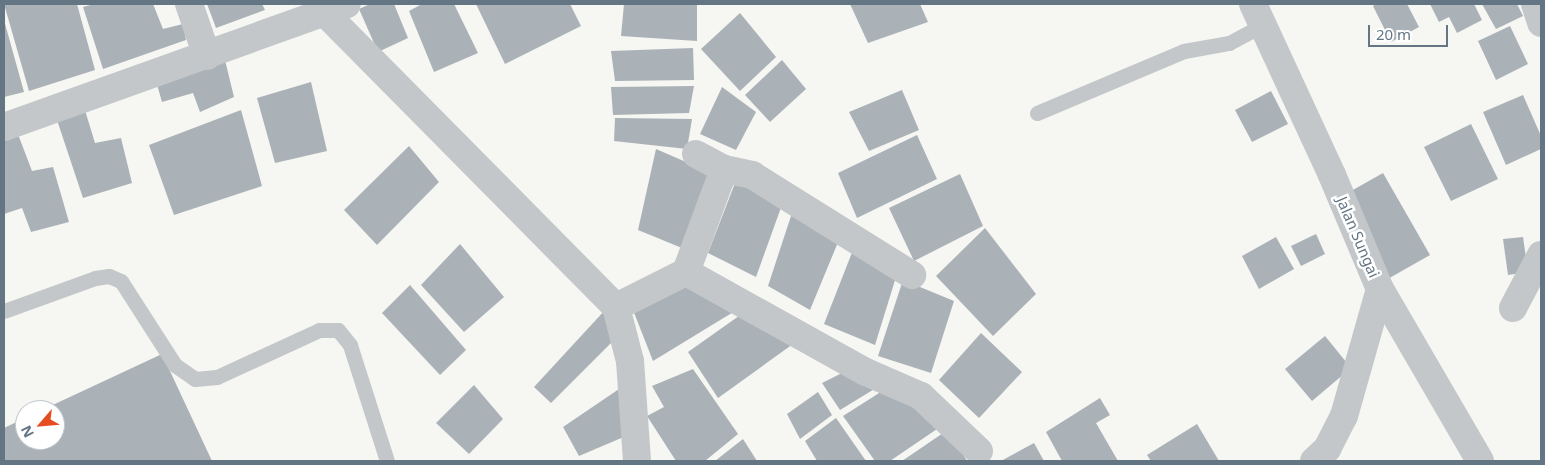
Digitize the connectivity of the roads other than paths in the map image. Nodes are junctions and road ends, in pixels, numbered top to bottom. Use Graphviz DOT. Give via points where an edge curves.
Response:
graph roads {
  1 [pos="189,4"];
  2 [pos="1535,4"];
  3 [pos="336,8"];
  4 [pos="1258,15"];
  5 [pos="1541,23"];
  6 [pos="207,56"];
  7 [pos="1037,113"];
  8 [pos="4,127"];
  9 [pos="696,154"];
  10 [pos="724,168"];
  11 [pos="1541,255"];
  12 [pos="686,272"];
  13 [pos="912,274"];
  14 [pos="1380,289"];
  15 [pos="616,307"];
  16 [pos="1513,308"];
  17 [pos="4,311"];
  18 [pos="979,451"];
  19 [pos="387,461"];
  20 [pos="637,461"];
  21 [pos="1314,461"];
  22 [pos="1480,461"];
  1 -- 6 [label="street"];
  2 -- 5 [label="street"];
  3 -- 6 [label="street"];
  3 -- 15 [label="street"];
  4 -- 7 [label="lane" via="1229,43 1184,51"];
  4 -- 14 [label="street, Jalan Sungai"];
  6 -- 8 [label="street"];
  9 -- 10 [label="street"];
  10 -- 12 [label="street"];
  10 -- 13 [label="street" via="752,175"];
  11 -- 16 [label="street"];
  12 -- 15 [label="street"];
  12 -- 18 [label="street" via="866,372 921,396"];
  14 -- 21 [label="street" via="1344,416 1328,449"];
  14 -- 22 [label="street, Jalan Sungai"];
  15 -- 20 [label="street" via="630,361"];
  17 -- 19 [label="lane" via="95,278 109,276 121,281 175,365 196,379 217,377 319,330 338,330 350,345"];
}
